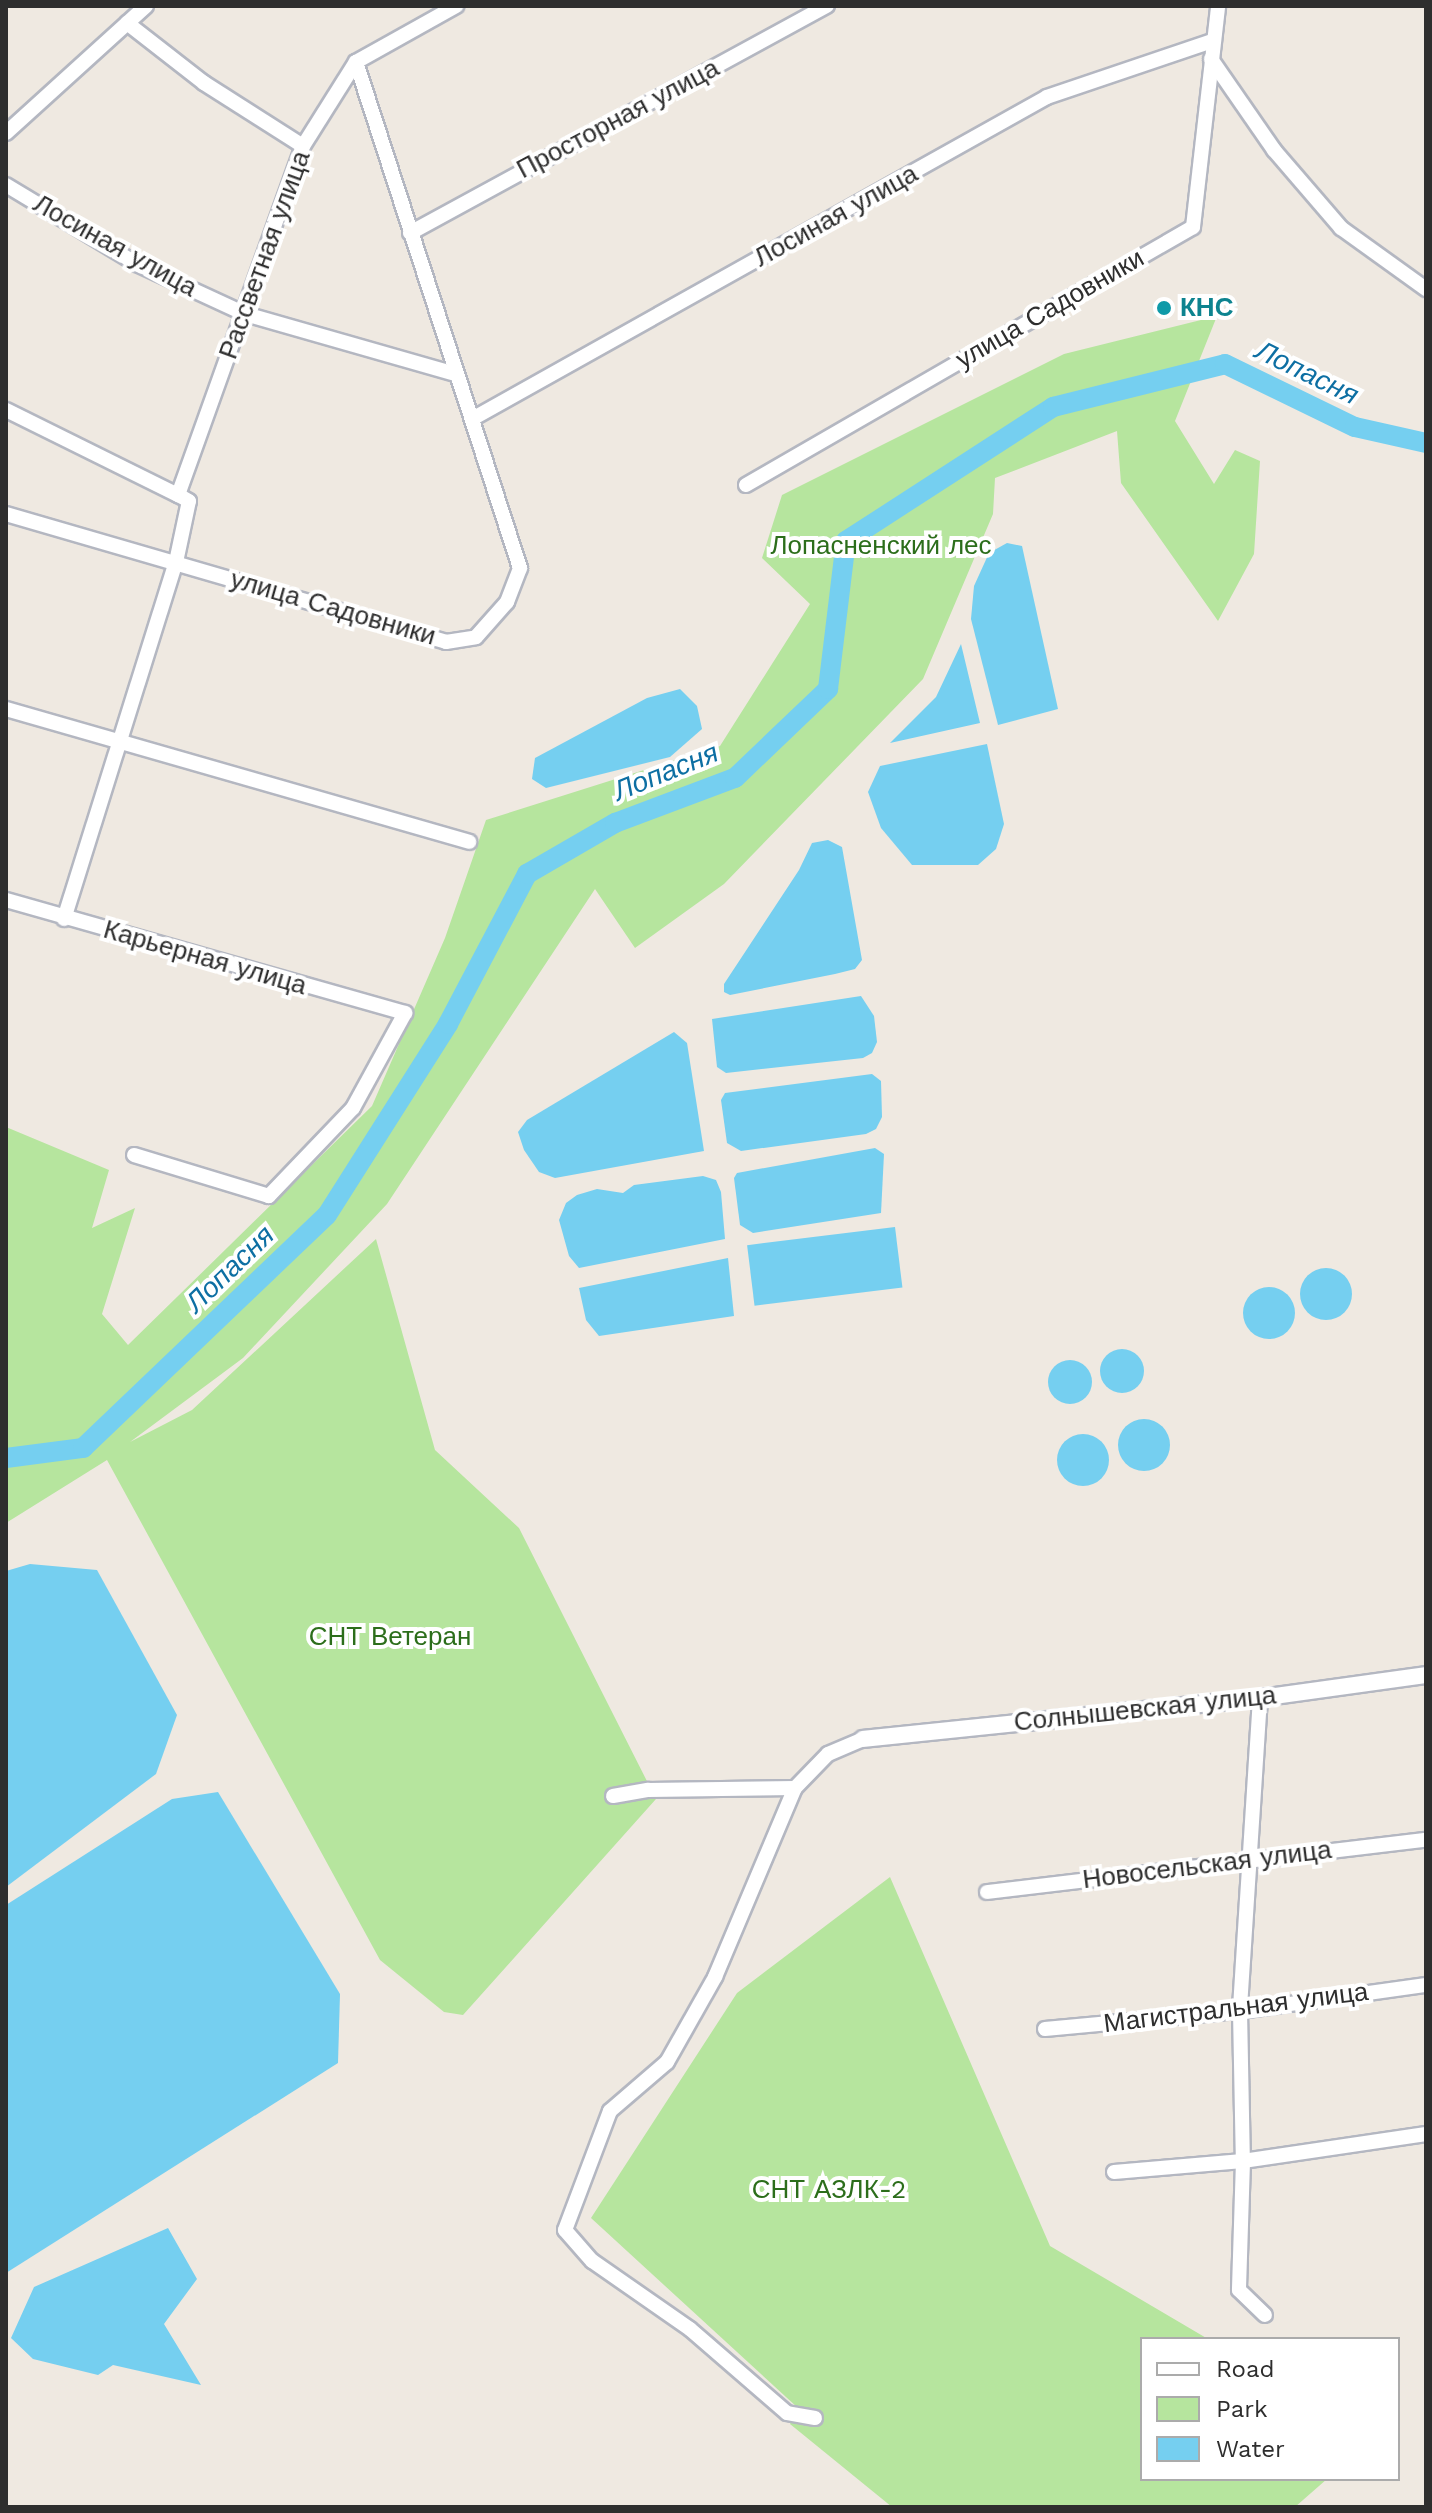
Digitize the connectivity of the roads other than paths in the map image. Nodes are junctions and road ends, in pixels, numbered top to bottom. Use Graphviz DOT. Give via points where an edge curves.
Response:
graph roads {
  1 [pos="146,6"];
  2 [pos="456,6"];
  3 [pos="827,6"];
  4 [pos="1218,6"];
  5 [pos="127,23"];
  6 [pos="1212,41"];
  7 [pos="1211,59"];
  8 [pos="356,62"];
  9 [pos="6,133"];
  10 [pos="303,146"];
  11 [pos="6,185"];
  12 [pos="410,233"];
  13 [pos="1426,289"];
  14 [pos="245,314"];
  15 [pos="456,374"];
  16 [pos="6,410"];
  17 [pos="472,419"];
  18 [pos="746,485"];
  19 [pos="178,495"];
  20 [pos="6,514"];
  21 [pos="176,562"];
  22 [pos="6,709"];
  23 [pos="119,741"];
  24 [pos="469,842"];
  25 [pos="6,900"];
  26 [pos="64,919"];
  27 [pos="134,1155"];
  28 [pos="1426,1675"];
  29 [pos="1260,1698"];
  30 [pos="863,1739"];
  31 [pos="795,1788"];
  32 [pos="613,1796"];
  33 [pos="1426,1840"];
  34 [pos="1251,1860"];
  35 [pos="987,1892"];
  36 [pos="1426,1985"];
  37 [pos="1240,2011"];
  38 [pos="1045,2029"];
  39 [pos="1426,2134"];
  40 [pos="1243,2161"];
  41 [pos="1114,2172"];
  42 [pos="1265,2315"];
  43 [pos="815,2418"];
  1 -- 5 [label="street"];
  2 -- 8 [label="street, Рассветная улица"];
  3 -- 12 [label="street, Просторная улица"];
  4 -- 6 [label="street, улица Садовники"];
  5 -- 9 [label="street"];
  5 -- 10 [label="street" via="204,83"];
  6 -- 7 [label="street, улица Садовники"];
  6 -- 17 [label="street, Лосиная улица" via="1047,97"];
  7 -- 13 [label="street" via="1274,150 1341,228"];
  7 -- 18 [label="street, улица Садовники" via="1193,227"];
  8 -- 10 [label="street, Рассветная улица"];
  8 -- 12 [label="street, улица Садовники"];
  10 -- 14 [label="street, Рассветная улица"];
  11 -- 14 [label="street, Лосиная улица" via="137,264"];
  12 -- 15 [label="street, улица Садовники"];
  14 -- 15 [label="street, Лосиная улица"];
  14 -- 19 [label="street, Рассветная улица"];
  15 -- 17 [label="street, улица Садовники"];
  16 -- 19 [label="street"];
  17 -- 21 [label="street, улица Садовники" via="520,568 507,602 476,637 446,642"];
  19 -- 21 [label="street, Рассветная улица" via="189,501"];
  20 -- 21 [label="street, улица Садовники"];
  21 -- 23 [label="street"];
  22 -- 23 [label="street"];
  23 -- 24 [label="street"];
  23 -- 26 [label="street"];
  25 -- 26 [label="street, Карьерная улица"];
  26 -- 27 [label="street, Карьерная улица" via="405,1013 353,1108 269,1196"];
  28 -- 29 [label="street, Солнышевская улица"];
  29 -- 30 [label="street, Солнышевская улица"];
  29 -- 34 [label="street"];
  30 -- 31 [label="street" via="828,1754"];
  31 -- 32 [label="street" via="648,1790"];
  31 -- 43 [label="street" via="715,1977 667,2062 610,2111 565,2230 592,2261 690,2329 787,2413"];
  33 -- 34 [label="street, Новосельская улица"];
  34 -- 35 [label="street, Новосельская улица"];
  34 -- 37 [label="street"];
  36 -- 37 [label="street, Магистральная улица"];
  37 -- 38 [label="street, Магистральная улица"];
  37 -- 40 [label="street"];
  39 -- 40 [label="street"];
  40 -- 41 [label="street"];
  40 -- 42 [label="street" via="1239,2290"];
}
